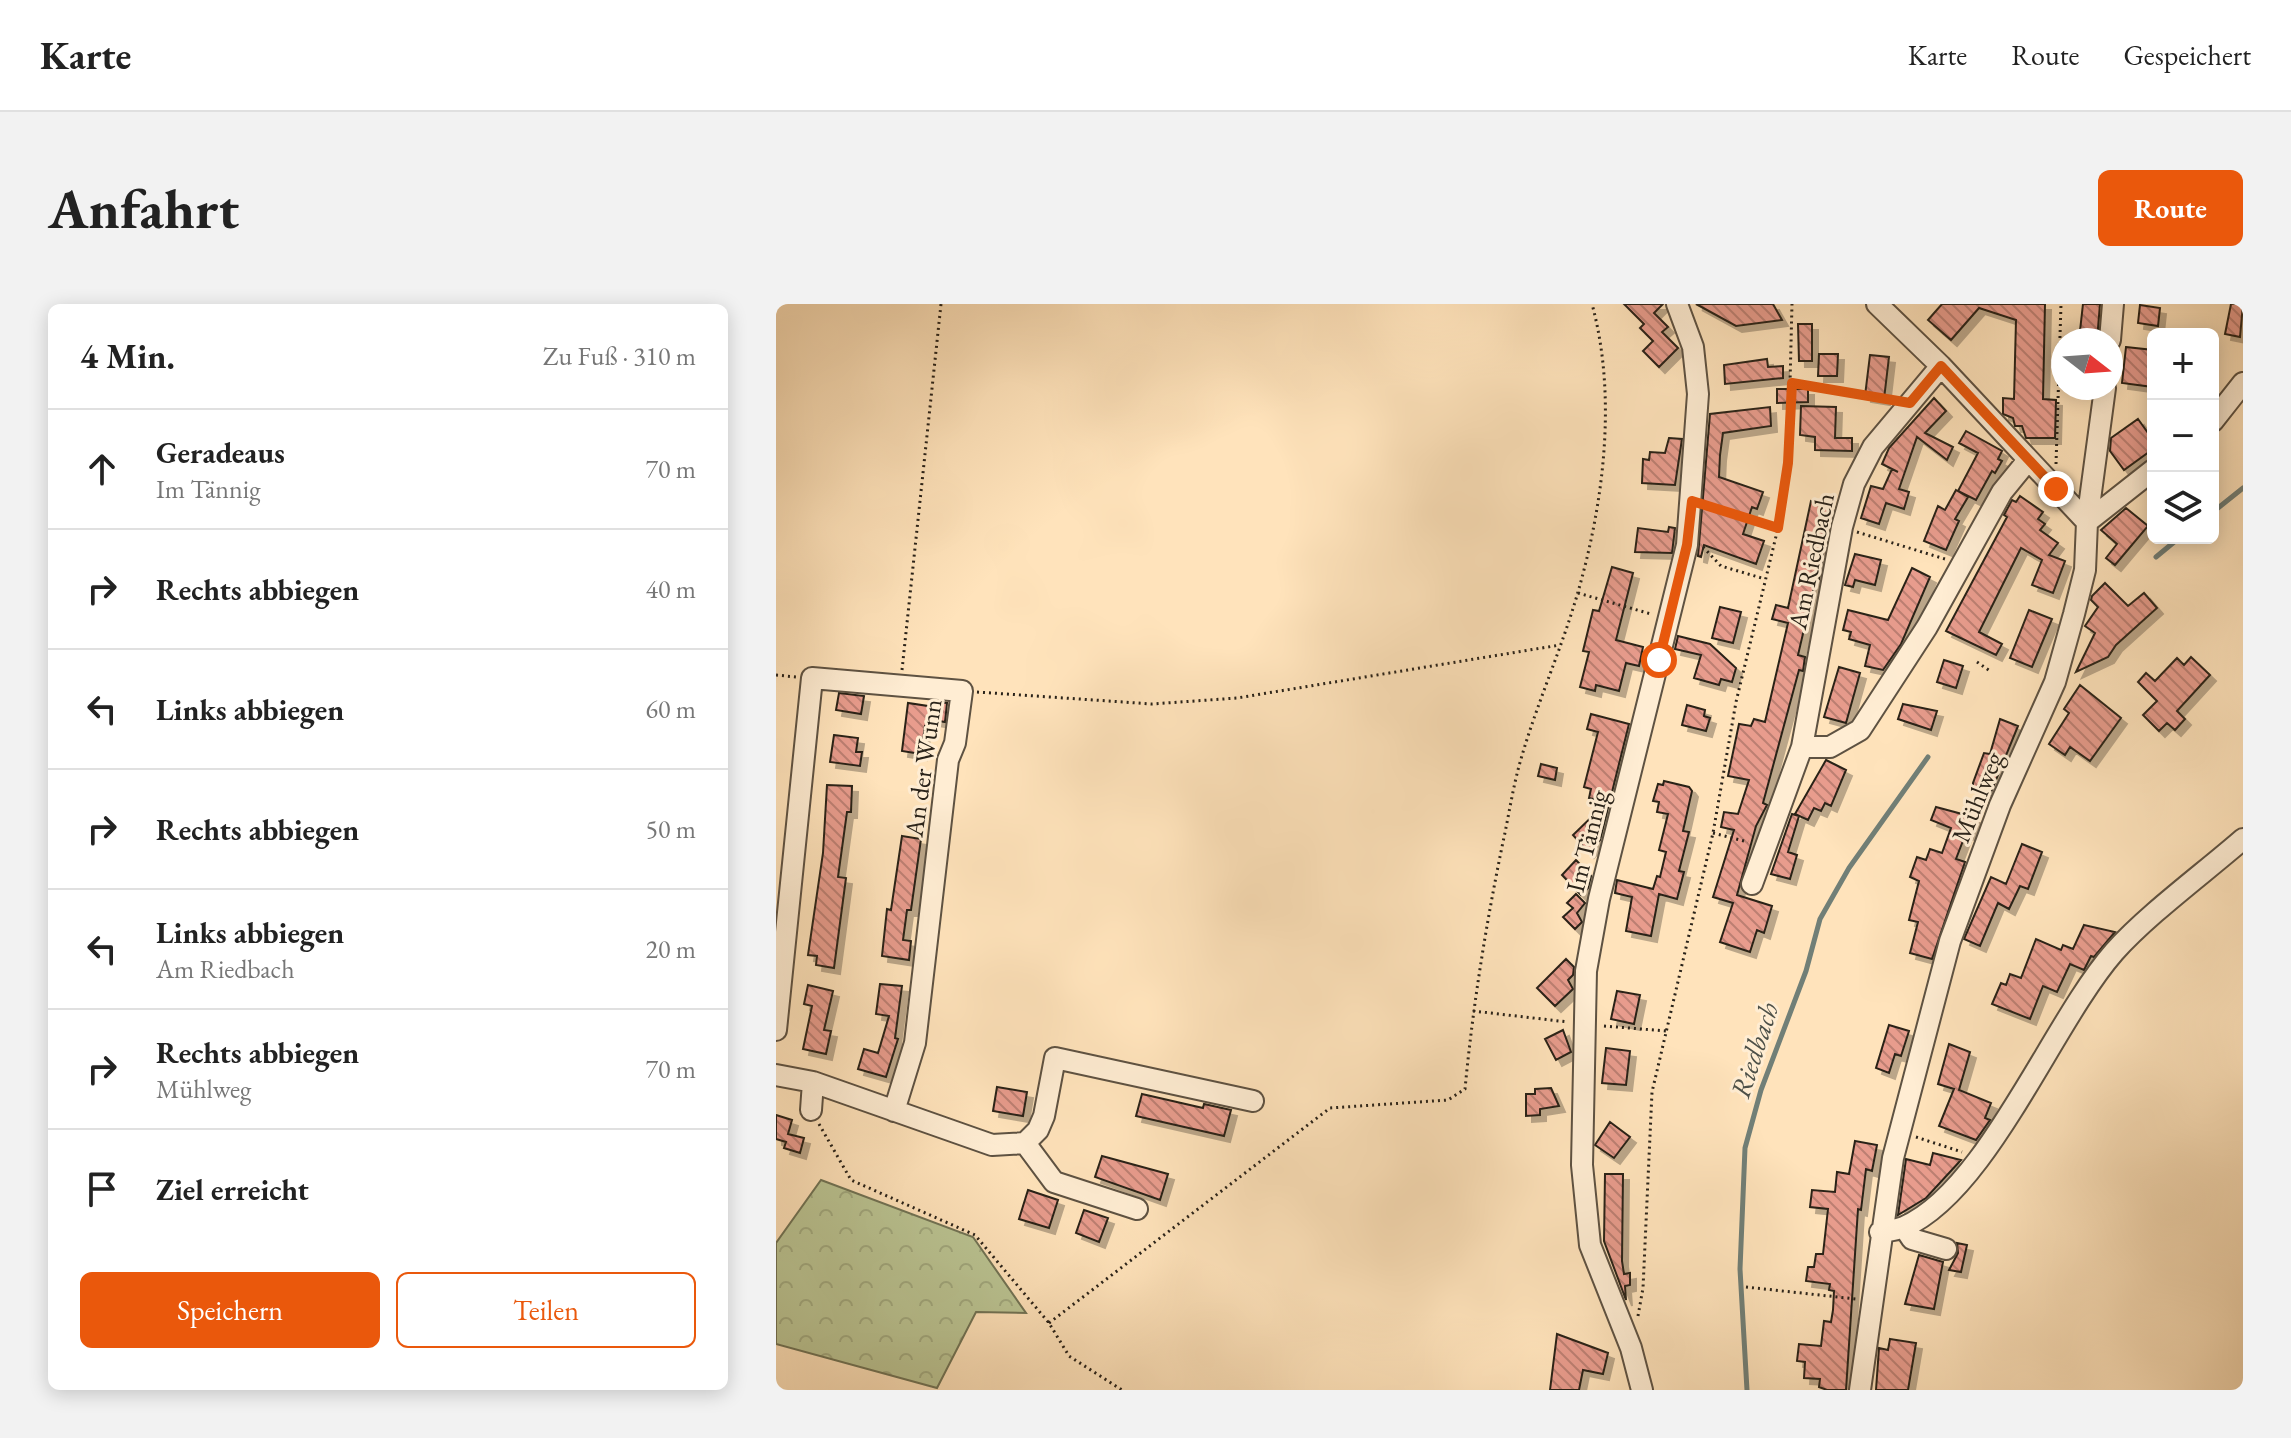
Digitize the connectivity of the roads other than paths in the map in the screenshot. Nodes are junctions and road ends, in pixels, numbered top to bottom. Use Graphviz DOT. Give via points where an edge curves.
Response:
graph roads {
  1 [pos="1677,304"];
  2 [pos="1877,304"];
  3 [pos="2113,304"];
  4 [pos="2111,328"];
  5 [pos="1941,366"];
  6 [pos="2243,383"];
  7 [pos="2103,400"];
  8 [pos="2219,413"];
  9 [pos="2028,460"];
  10 [pos="2150,472"];
  11 [pos="2087,522"];
  12 [pos="1802,747"];
  13 [pos="2243,839"];
  14 [pos="1752,884"];
  15 [pos="776,1030"];
  16 [pos="776,1075"];
  17 [pos="813,1082"];
  18 [pos="1253,1101"];
  19 [pos="811,1110"];
  20 [pos="894,1111"];
  21 [pos="1025,1143"];
  22 [pos="1137,1209"];
  23 [pos="1904,1227"];
  24 [pos="1880,1232"];
  25 [pos="1946,1249"];
  26 [pos="1642,1390"];
  27 [pos="1860,1390"];
  1 -- 26 [label="street, Im Tännig" via="1693,347 1698,394 1687,545 1586,971 1582,1165 1590,1245"];
  2 -- 5 [label="street"];
  3 -- 4 [label="street"];
  5 -- 9 [label="street"];
  5 -- 12 [label="street, Am Riedbach" via="1873,447 1854,484"];
  6 -- 8 [label="street"];
  7 -- 11 [label="street, Mühlweg"];
  9 -- 11 [label="street"];
  9 -- 12 [label="street" via="2002,492 1927,627 1860,730 1830,747"];
  10 -- 11 [label="street"];
  11 -- 24 [label="street, Mühlweg" via="2085,570 2055,682 2000,805 1950,941"];
  12 -- 14 [label="street, Am Riedbach"];
  13 -- 23 [label="street" via="2114,952 2051,1042 1981,1158 1942,1200"];
  15 -- 20 [label="street, An der Wunn" via="812,678 962,691 948,760 915,1043"];
  16 -- 17 [label="street"];
  17 -- 19 [label="street"];
  17 -- 20 [label="street"];
  18 -- 21 [label="street" via="1055,1058 1044,1116"];
  20 -- 21 [label="street" via="992,1145"];
  21 -- 22 [label="street" via="1054,1182"];
  23 -- 24 [label="street"];
  23 -- 25 [label="street" via="1912,1239"];
  24 -- 27 [label="street, Mühlweg"];
}
